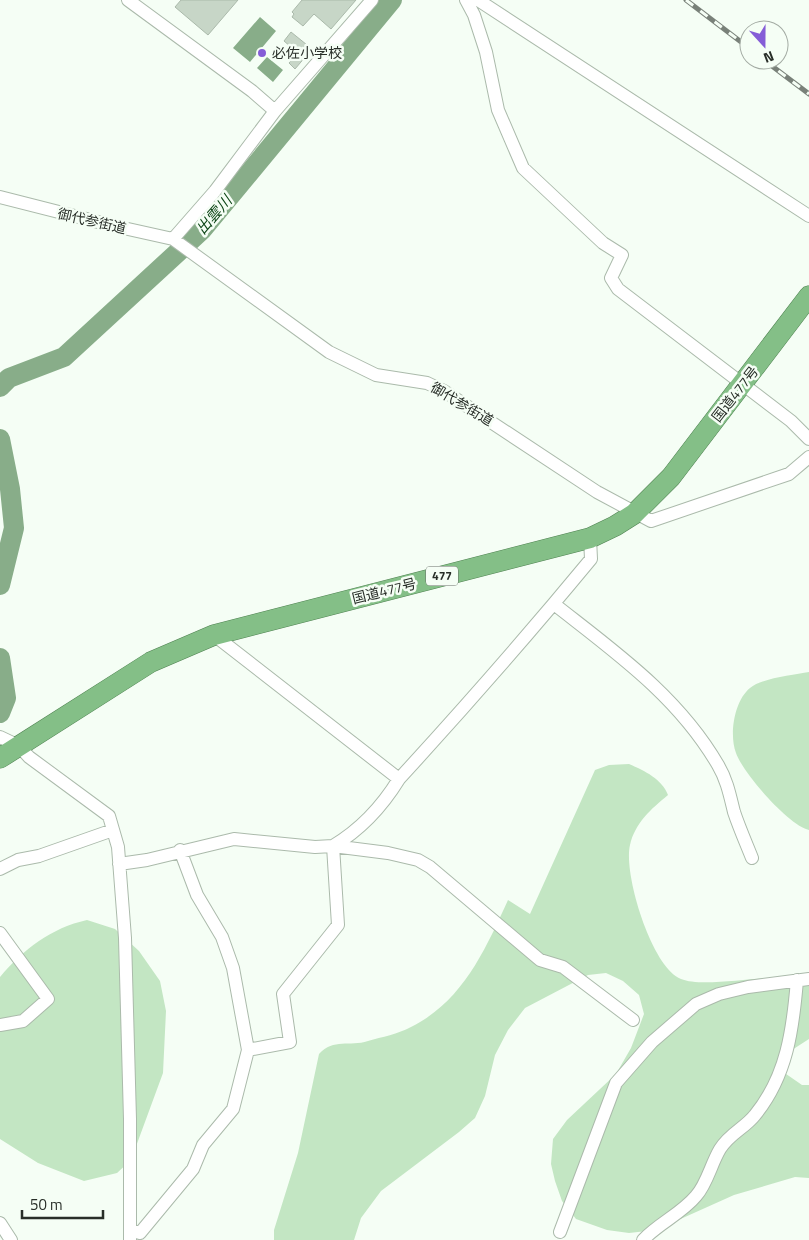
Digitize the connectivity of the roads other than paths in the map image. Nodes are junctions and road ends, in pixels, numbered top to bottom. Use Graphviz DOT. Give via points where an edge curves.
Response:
graph roads {
  1 [pos="128,0"];
  2 [pos="372,0"];
  3 [pos="466,0"];
  4 [pos="478,0"];
  5 [pos="275,111"];
  6 [pos="0,196"];
  7 [pos="809,216"];
  8 [pos="176,241"];
  9 [pos="809,296"];
  10 [pos="743,384"];
  11 [pos="809,439"];
  12 [pos="809,457"];
  13 [pos="634,514"];
  14 [pos="590,538"];
  15 [pos="554,604"];
  16 [pos="214,635"];
  17 [pos="5,745"];
  18 [pos="399,779"];
  19 [pos="113,830"];
  20 [pos="333,846"];
  21 [pos="180,850"];
  22 [pos="752,858"];
  23 [pos="119,864"];
  24 [pos="0,869"];
  25 [pos="0,932"];
  26 [pos="803,980"];
  27 [pos="633,1020"];
  28 [pos="0,1025"];
  29 [pos="248,1050"];
  30 [pos="0,1223"];
  31 [pos="560,1232"];
  32 [pos="131,1235"];
  33 [pos="11,1240"];
  34 [pos="643,1240"];
  1 -- 5 [label="street"];
  2 -- 5 [label="street"];
  3 -- 10 [label="street" via="486,52 498,110 523,168 603,243 622,255 611,278 618,289"];
  4 -- 7 [label="street"];
  5 -- 8 [label="street"];
  6 -- 8 [label="street, 御代参街道"];
  8 -- 13 [label="street, 御代参街道" via="329,352 376,375 427,383 444,390"];
  9 -- 10 [label="highway, 国道477号 / 477"];
  10 -- 11 [label="street"];
  10 -- 13 [label="highway, 国道477号 / 477" via="671,476"];
  12 -- 13 [label="street, 御代参街道" via="789,474 651,521"];
  13 -- 14 [label="highway, 国道477号 / 477"];
  14 -- 15 [label="street" via="591,559"];
  14 -- 16 [label="highway, 国道477号 / 477"];
  15 -- 18 [label="street" via="493,677"];
  15 -- 22 [label="street" via="654,683 696,732 728,787"];
  16 -- 17 [label="highway, 国道477号 / 477" via="151,662"];
  16 -- 18 [label="street"];
  17 -- 19 [label="street" via="29,757 109,816"];
  18 -- 20 [label="street" via="352,835"];
  19 -- 23 [label="street"];
  19 -- 24 [label="street" via="39,856 18,860"];
  20 -- 21 [label="street" via="234,839"];
  20 -- 27 [label="street" via="418,860 540,960 564,967"];
  20 -- 29 [label="street" via="338,925 283,994 290,1042"];
  21 -- 23 [label="street"];
  21 -- 29 [label="street" via="197,895 222,937 232,968"];
  23 -- 32 [label="street" via="125,938"];
  25 -- 28 [label="street" via="48,999 23,1021"];
  26 -- 31 [label="street" via="719,994 696,1004 652,1042 616,1084"];
  26 -- 34 [label="street" via="781,1071 769,1098 720,1149 697,1196"];
  29 -- 32 [label="street" via="232,1109 203,1145 192,1169 140,1233"];
  30 -- 33 [label="street"];
}
